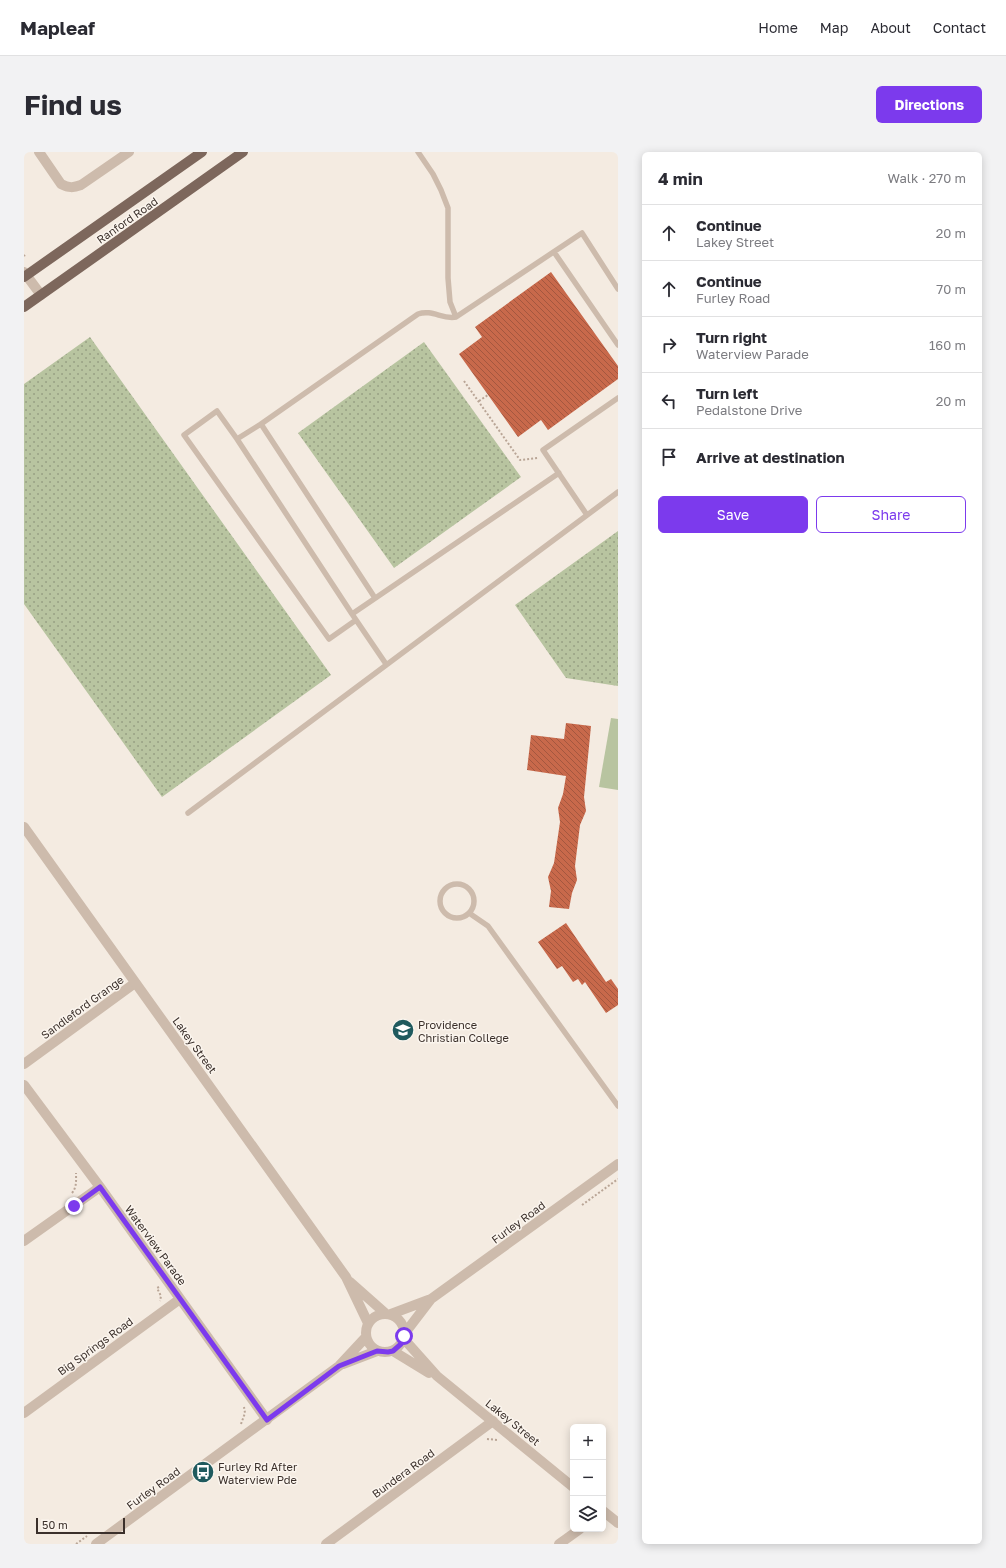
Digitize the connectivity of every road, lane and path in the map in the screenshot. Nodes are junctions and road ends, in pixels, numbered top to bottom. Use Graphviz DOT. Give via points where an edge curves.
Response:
graph roads {
  1 [pos="39,152"];
  2 [pos="129,152"];
  3 [pos="202,152"];
  4 [pos="243,152"];
  5 [pos="418,152"];
  6 [pos="554,252"];
  7 [pos="25,274"];
  8 [pos="618,288"];
  9 [pos="41,295"];
  10 [pos="25,304"];
  11 [pos="456,317"];
  12 [pos="618,346"];
  13 [pos="464,381"];
  14 [pos="488,395"];
  15 [pos="618,398"];
  16 [pos="479,401"];
  17 [pos="261,424"];
  18 [pos="237,439"];
  19 [pos="547,456"];
  20 [pos="559,473"];
  21 [pos="618,492"];
  22 [pos="587,515"];
  23 [pos="375,598"];
  24 [pos="352,614"];
  25 [pos="356,620"];
  26 [pos="386,664"];
  27 [pos="188,813"];
  28 [pos="24,827"];
  29 [pos="469,913"];
  30 [pos="135,983"];
  31 [pos="24,1064"];
  32 [pos="24,1085"];
  33 [pos="618,1106"];
  34 [pos="618,1164"];
  35 [pos="76,1173"];
  36 [pos="618,1179"];
  37 [pos="100,1187"];
  38 [pos="68,1196"];
  39 [pos="580,1206"];
  40 [pos="24,1241"];
  41 [pos="346,1278"];
  42 [pos="180,1299"];
  43 [pos="431,1299"];
  44 [pos="388,1314"];
  45 [pos="368,1323"];
  46 [pos="404,1336"];
  47 [pos="366,1337"];
  48 [pos="377,1351"];
  49 [pos="393,1351"];
  50 [pos="339,1366"];
  51 [pos="436,1376"];
  52 [pos="24,1413"];
  53 [pos="267,1420"];
  54 [pos="493,1421"];
  55 [pos="570,1484"];
  56 [pos="606,1514"];
  57 [pos="618,1523"];
  58 [pos="576,1532"];
  59 [pos="96,1544"];
  60 [pos="326,1544"];
  61 [pos="559,1544"];
  1 -- 2 [label="street" via="62,184 74,188"];
  3 -- 7 [label="main road, Ranford Road"];
  4 -- 9 [label="main road, Ranford Road"];
  5 -- 11 [label="lane" via="442,190 448,208 448,278 450,302"];
  6 -- 8 [label="lane" via="582,233"];
  6 -- 11 [label="lane"];
  6 -- 12 [label="lane"];
  7 -- 9 [label="street"];
  9 -- 10 [label="main road, Ranford Road"];
  11 -- 17 [label="lane" via="424,312 418,314"];
  13 -- 16 [label="path"];
  14 -- 16 [label="path"];
  15 -- 19 [label="lane" via="543,450"];
  16 -- 19 [label="path" via="520,460"];
  17 -- 18 [label="lane"];
  17 -- 23 [label="lane"];
  18 -- 24 [label="lane"];
  18 -- 25 [label="lane" via="217,411 184,435 329,639"];
  19 -- 20 [label="lane"];
  20 -- 22 [label="lane"];
  20 -- 23 [label="lane"];
  21 -- 22 [label="lane"];
  22 -- 26 [label="lane"];
  23 -- 24 [label="lane"];
  24 -- 25 [label="lane"];
  25 -- 26 [label="lane"];
  26 -- 27 [label="lane"];
  28 -- 30 [label="street, Lakey Street"];
  29 -- 29 [label="lane" via="459,918 445,913 440,902 447,887 458,884 468,888 474,898"];
  29 -- 33 [label="lane" via="488,926"];
  30 -- 31 [label="street, Sandleford Grange"];
  30 -- 41 [label="street, Lakey Street"];
  32 -- 37 [label="street, Waterview Parade"];
  34 -- 43 [label="street, Furley Road"];
  35 -- 38 [label="path" via="75,1190"];
  36 -- 39 [label="path"];
  37 -- 40 [label="street"];
  37 -- 42 [label="street, Waterview Parade"];
  41 -- 44 [label="street, Lakey Street"];
  41 -- 45 [label="street, Lakey Street"];
  42 -- 52 [label="street, Big Springs Road"];
  42 -- 53 [label="street, Waterview Parade"];
  43 -- 44 [label="street, Furley Road"];
  43 -- 46 [label="street, Furley Road"];
  44 -- 45 [label="street" via="373,1318"];
  44 -- 46 [label="street, Lakey Street" via="401,1321"];
  45 -- 47 [label="street"];
  46 -- 49 [label="street"];
  46 -- 51 [label="street, Lakey Street"];
  47 -- 48 [label="street" via="372,1348"];
  47 -- 50 [label="street, Furley Road"];
  48 -- 49 [label="street"];
  48 -- 50 [label="street, Furley Road"];
  49 -- 51 [label="street, Lakey Street"];
  50 -- 53 [label="street, Furley Road"];
  51 -- 54 [label="street, Lakey Street"];
  53 -- 59 [label="street, Furley Road"];
  54 -- 55 [label="street, Lakey Street"];
  54 -- 60 [label="street, Bundera Road"];
  56 -- 57 [label="street"];
  58 -- 61 [label="street"];
}
